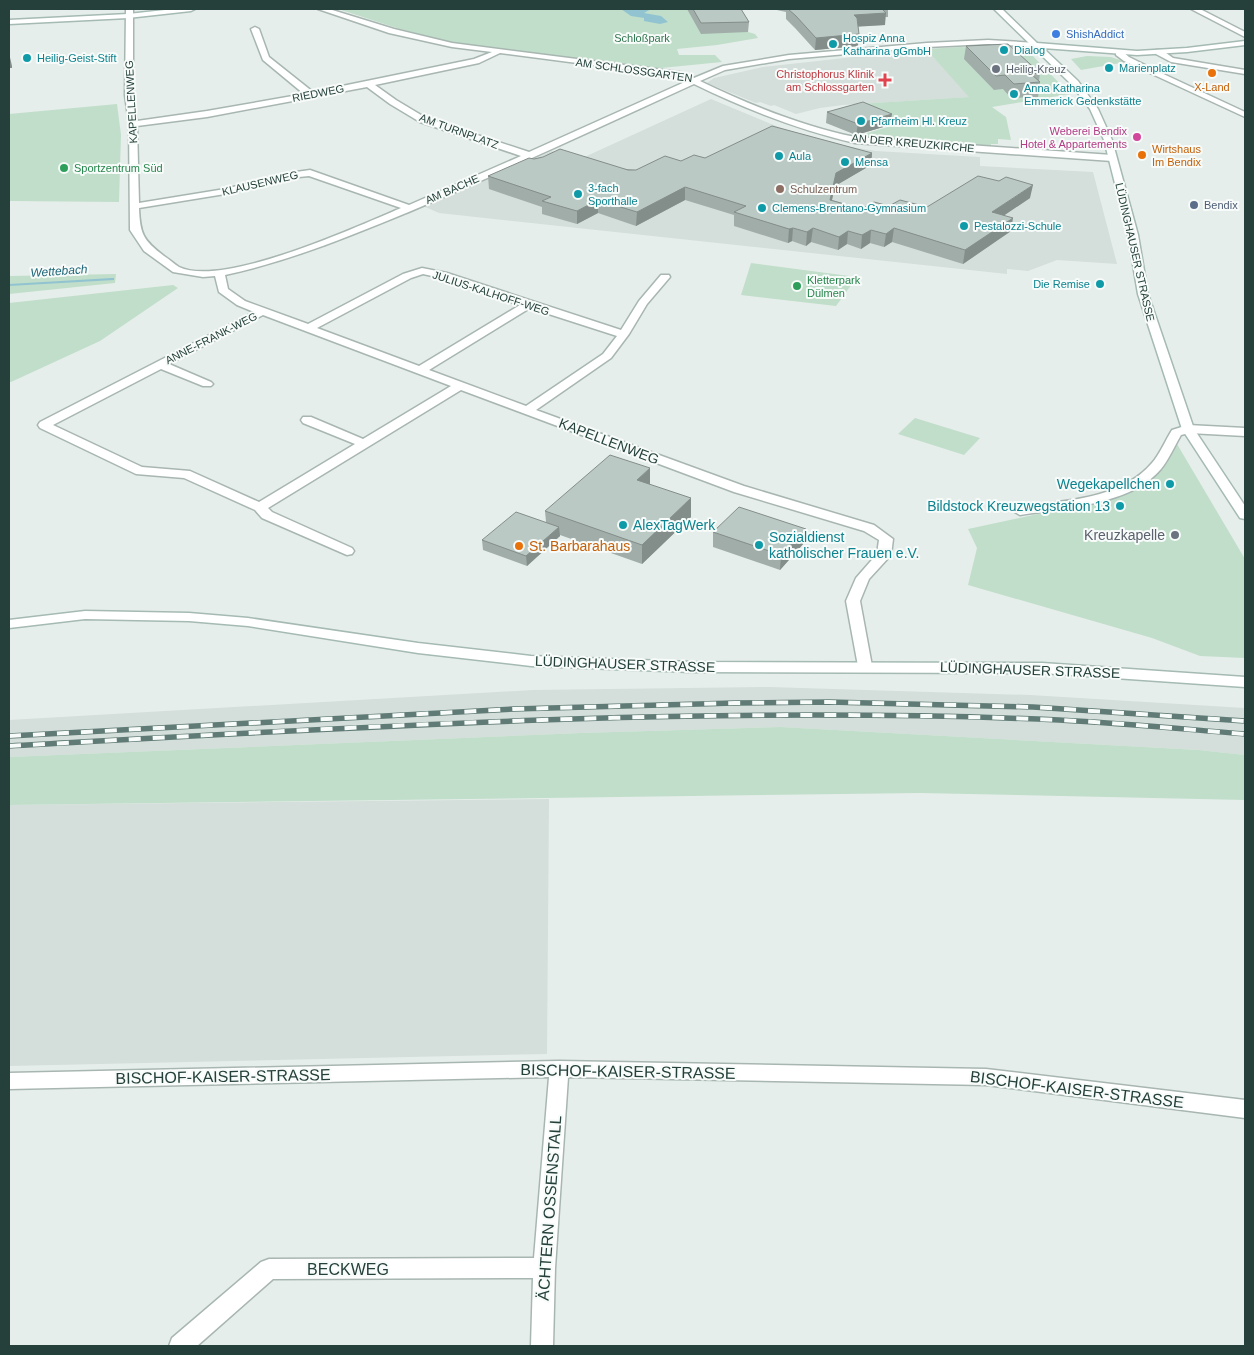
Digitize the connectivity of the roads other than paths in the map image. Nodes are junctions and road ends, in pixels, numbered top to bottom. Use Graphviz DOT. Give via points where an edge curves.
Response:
graph roads {
  1 [pos="191,9"];
  2 [pos="322,9"];
  3 [pos="998,9"];
  4 [pos="1195,9"];
  5 [pos="128,12"];
  6 [pos="9,22"];
  7 [pos="255,29"];
  8 [pos="1245,35"];
  9 [pos="1245,43"];
  10 [pos="1037,45"];
  11 [pos="500,52"];
  12 [pos="1119,52"];
  13 [pos="1159,52"];
  14 [pos="1245,72"];
  15 [pos="694,80"];
  16 [pos="369,84"];
  17 [pos="310,94"];
  18 [pos="1245,115"];
  19 [pos="133,124"];
  20 [pos="528,155"];
  21 [pos="1112,158"];
  22 [pos="136,206"];
  23 [pos="409,208"];
  24 [pos="220,273"];
  25 [pos="203,274"];
  26 [pos="665,277"];
  27 [pos="529,304"];
  28 [pos="263,311"];
  29 [pos="309,328"];
  30 [pos="624,334"];
  31 [pos="159,364"];
  32 [pos="421,370"];
  33 [pos="207,384"];
  34 [pos="461,385"];
  35 [pos="528,410"];
  36 [pos="306,420"];
  37 [pos="1188,429"];
  38 [pos="1245,432"];
  39 [pos="365,444"];
  40 [pos="260,507"];
  41 [pos="1020,511"];
  42 [pos="1245,515"];
  43 [pos="347,551"];
  44 [pos="9,624"];
  45 [pos="864,666"];
  46 [pos="1245,682"];
  47 [pos="559,1069"];
  48 [pos="9,1081"];
  49 [pos="1245,1110"];
  50 [pos="544,1268"];
  51 [pos="180,1346"];
  52 [pos="542,1346"];
  1 -- 5 [label="street"];
  2 -- 11 [label="street, AM SCHLOSSGARTEN" via="401,33"];
  3 -- 10 [label="street, LÜDINGHAUSER STRASSE"];
  4 -- 8 [label="street"];
  5 -- 6 [label="street"];
  5 -- 19 [label="street, KAPELLENWEG" via="129,95"];
  7 -- 17 [label="street" via="266,58"];
  9 -- 13 [label="street, AM SCHLOSSGARTEN"];
  10 -- 12 [label="street, AM SCHLOSSGARTEN"];
  10 -- 15 [label="street, AM SCHLOSSGARTEN" via="946,43 789,57 723,68"];
  10 -- 21 [label="street, LÜDINGHAUSER STRASSE" via="1086,95 1102,124"];
  11 -- 15 [label="street, AM SCHLOSSGARTEN" via="679,74"];
  11 -- 16 [label="street, RIEDWEG" via="476,61"];
  12 -- 13 [label="street, AM SCHLOSSGARTEN"];
  12 -- 18 [label="street" via="1154,73"];
  13 -- 14 [label="street" via="1171,60"];
  15 -- 20 [label="street, AM BACHE"];
  15 -- 21 [label="street, AN DER KREUZKIRCHE" via="790,122 837,136 884,143"];
  16 -- 17 [label="street, RIEDWEG"];
  16 -- 20 [label="street, AM TURNPLATZ" via="423,120"];
  17 -- 19 [label="street, RIEDWEG" via="207,114"];
  19 -- 22 [label="street, KAPELLENWEG"];
  20 -- 23 [label="street, AM BACHE"];
  21 -- 37 [label="street, LÜDINGHAUSER STRASSE" via="1133,235 1143,294"];
  22 -- 23 [label="street, KLAUSENWEG" via="197,197 310,173"];
  22 -- 25 [label="street, KAPELLENWEG" via="135,230 148,250 176,270"];
  23 -- 24 [label="street, AM BACHE" via="318,246 263,264"];
  24 -- 25 [label="street, AM BACHE"];
  24 -- 28 [label="street, KAPELLENWEG" via="223,290 240,303"];
  26 -- 30 [label="street" via="643,303"];
  27 -- 29 [label="street, JULIUS-KALHOFF-WEG" via="443,275 422,272 407,276"];
  27 -- 30 [label="street, JULIUS-KALHOFF-WEG"];
  27 -- 32 [label="street"];
  28 -- 29 [label="street, KAPELLENWEG"];
  28 -- 31 [label="street, ANNE-FRANK-WEG"];
  29 -- 32 [label="street, KAPELLENWEG"];
  30 -- 35 [label="street" via="607,356"];
  31 -- 33 [label="street, ANNE-FRANK-WEG"];
  31 -- 40 [label="street, ANNE-FRANK-WEG" via="44,425 140,471 186,474"];
  32 -- 34 [label="street, KAPELLENWEG"];
  34 -- 35 [label="street, KAPELLENWEG"];
  34 -- 39 [label="street"];
  35 -- 45 [label="street, KAPELLENWEG" via="739,489 869,528 886,539 884,555 863,578 853,601"];
  36 -- 39 [label="street"];
  37 -- 38 [label="street"];
  37 -- 41 [label="street" via="1176,433 1157,466 1135,485 1108,494"];
  37 -- 42 [label="street, LÜDINGHAUSER STRASSE"];
  39 -- 40 [label="street"];
  40 -- 43 [label="street, ANNE-FRANK-WEG" via="267,515"];
  44 -- 45 [label="street, LÜDINGHAUSER STRASSE" via="84,615 189,617 531,661 692,667"];
  45 -- 46 [label="street, LÜDINGHAUSER STRASSE" via="1042,668"];
  47 -- 48 [label="street, BISCHOF-KAISER-STRASSE"];
  47 -- 49 [label="street, BISCHOF-KAISER-STRASSE" via="986,1077"];
  47 -- 50 [label="street, ÄCHTERN OSSENSTALL"];
  50 -- 51 [label="street, BECKWEG" via="269,1270"];
  50 -- 52 [label="street, ÄCHTERN OSSENSTALL"];
}
